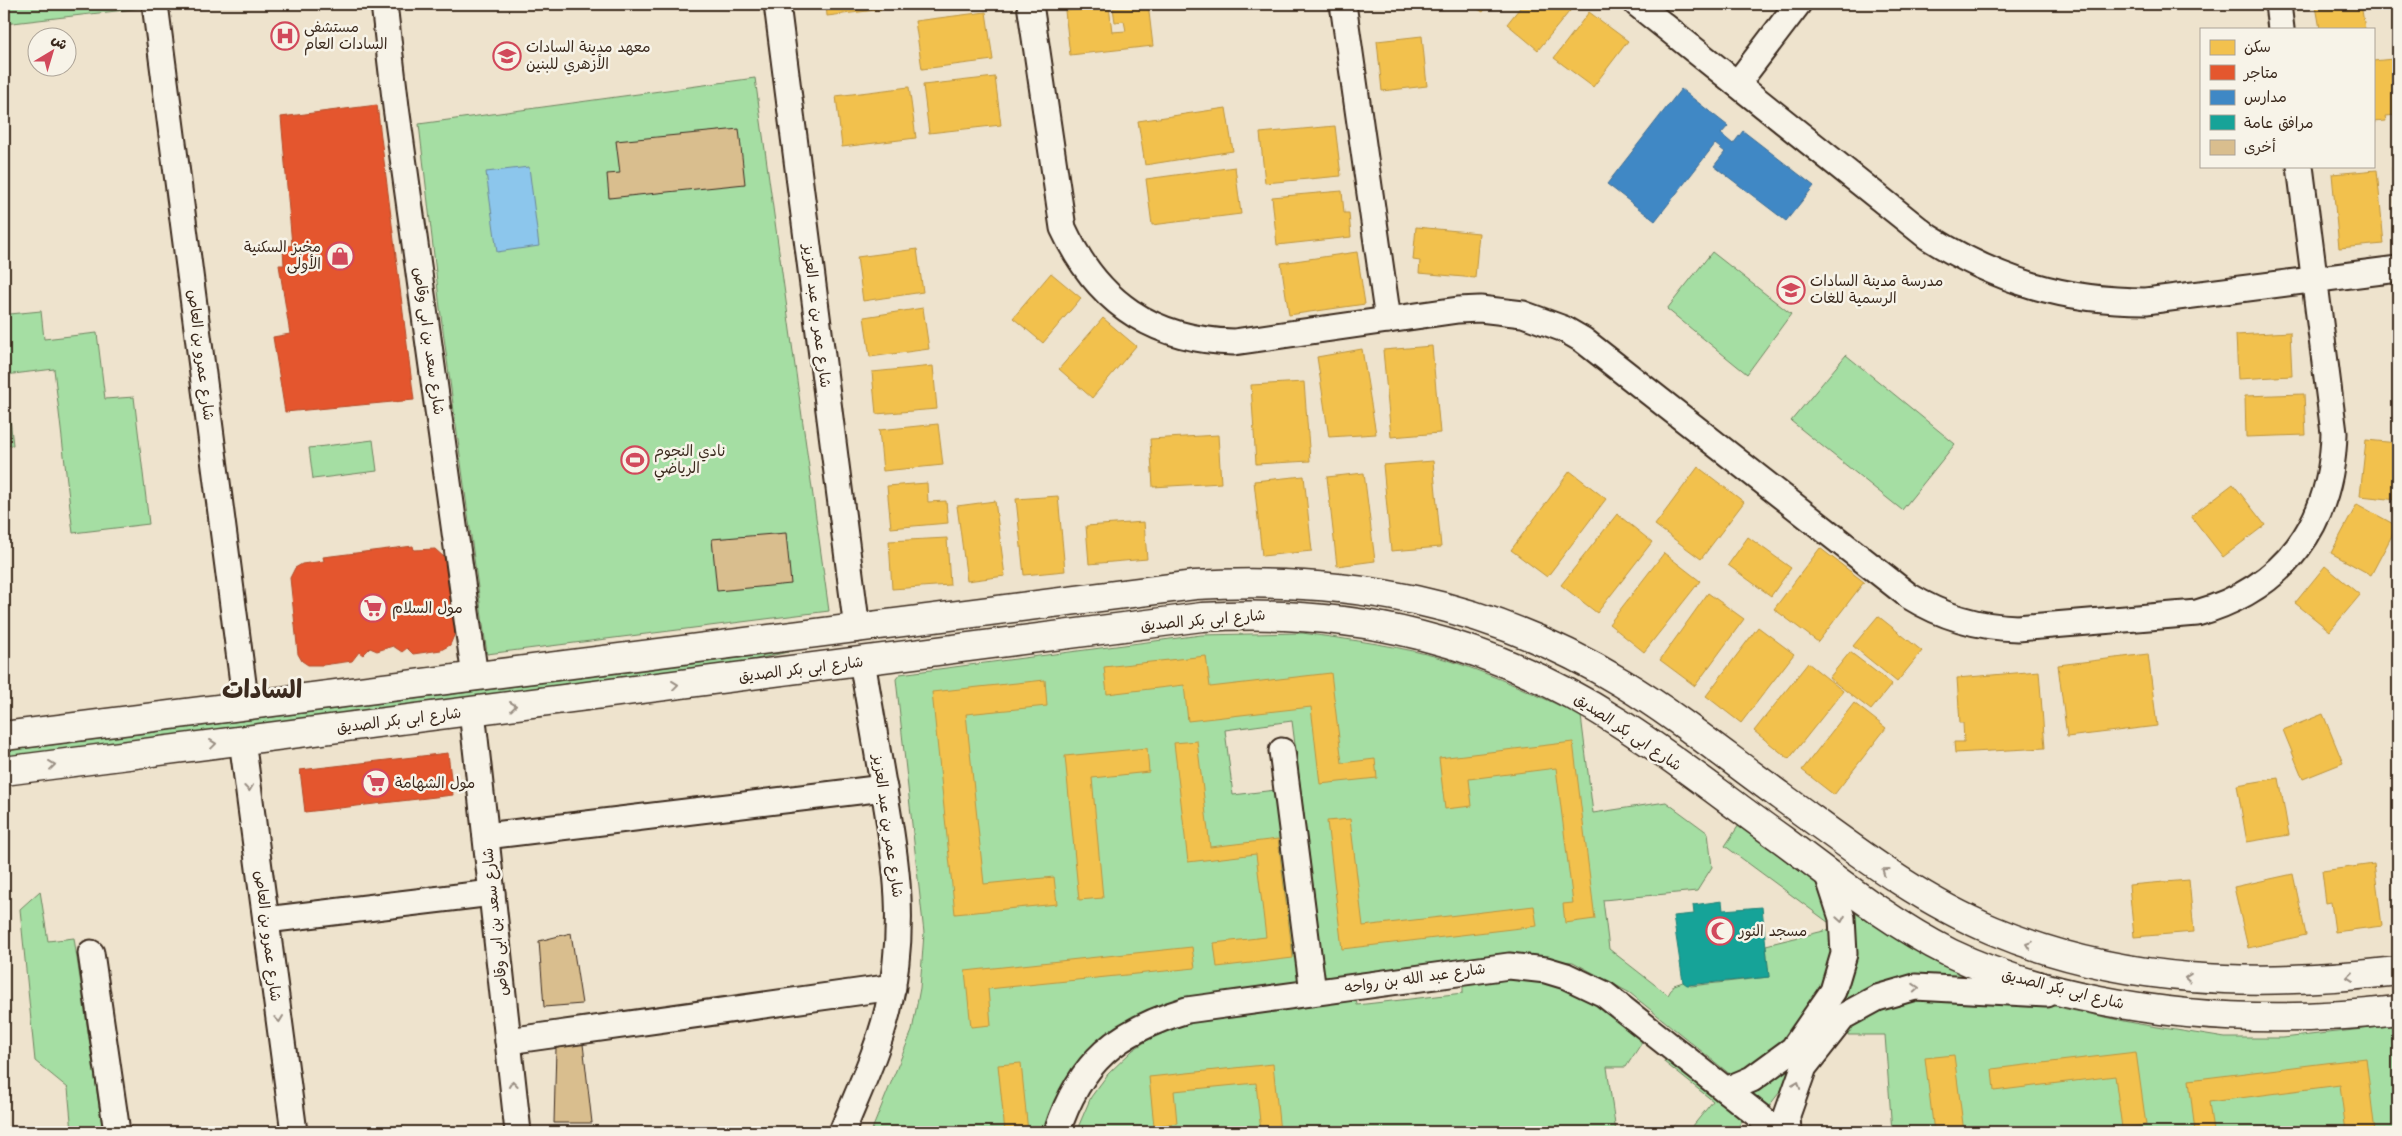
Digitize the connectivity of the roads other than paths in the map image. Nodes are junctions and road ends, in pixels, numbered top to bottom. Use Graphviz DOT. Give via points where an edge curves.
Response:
graph roads {
  1 [pos="155,4"];
  2 [pos="384,4"];
  3 [pos="777,4"];
  4 [pos="1030,4"];
  5 [pos="1343,4"];
  6 [pos="1637,4"];
  7 [pos="1798,4"];
  8 [pos="2278,4"];
  9 [pos="2281,28"];
  10 [pos="1737,84"];
  11 [pos="2300,168"];
  12 [pos="2398,269"];
  13 [pos="2314,280"];
  14 [pos="1388,320"];
  15 [pos="1244,582"];
  16 [pos="1242,615"];
  17 [pos="857,629"];
  18 [pos="718,647"];
  19 [pos="862,661"];
  20 [pos="475,677"];
  21 [pos="724,678"];
  22 [pos="246,706"];
  23 [pos="1663,710"];
  24 [pos="472,711"];
  25 [pos="4,736"];
  26 [pos="242,740"];
  27 [pos="1643,740"];
  28 [pos="1282,752"];
  29 [pos="4,771"];
  30 [pos="884,788"];
  31 [pos="486,836"];
  32 [pos="1827,872"];
  33 [pos="492,893"];
  34 [pos="266,920"];
  35 [pos="91,953"];
  36 [pos="2398,971"];
  37 [pos="893,987"];
  38 [pos="1313,992"];
  39 [pos="2074,995"];
  40 [pos="2398,1010"];
  41 [pos="508,1041"];
  42 [pos="1726,1090"];
  43 [pos="117,1132"];
  44 [pos="294,1132"];
  45 [pos="518,1132"];
  46 [pos="842,1132"];
  47 [pos="1057,1132"];
  48 [pos="1778,1132"];
  49 [pos="1788,1132"];
  1 -- 22 [label="street, شارع عمرو بن العاص"];
  2 -- 20 [label="street, شارع سعد بن ابى وقاص"];
  3 -- 17 [label="street, شارع عمر بن عبد العزيز"];
  4 -- 14 [label="street" via="1063,228 1077,257 1102,289 1120,305 1148,322 1186,337 1210,341 1234,342"];
  5 -- 14 [label="street"];
  6 -- 10 [label="street"];
  7 -- 10 [label="street"];
  8 -- 9 [label="street"];
  10 -- 13 [label="street" via="1928,237 1970,262 2006,278 2062,294 2118,301 2174,298"];
  11 -- 13 [label="street"];
  12 -- 13 [label="street"];
  13 -- 14 [label="street" via="2332,411 2334,456 2331,478 2319,512 2292,556 2258,586 2219,607 2197,614 2017,628 1961,620 1909,596 1583,340 1564,329 1523,314 1480,309"];
  15 -- 16 [label="main road"];
  15 -- 17 [label="main road" via="1195,585"];
  15 -- 23 [label="main road" via="1323,585 1392,594 1487,620 1578,658"];
  16 -- 19 [label="main road, شارع ابى بكر الصديق" via="1202,617"];
  16 -- 27 [label="main road, شارع ابى بكر الصديق" via="1357,622 1440,640 1502,662 1559,688"];
  17 -- 18 [label="main road"];
  18 -- 20 [label="main road"];
  18 -- 21 [label="main road"];
  19 -- 21 [label="main road, شارع ابى بكر الصديق"];
  19 -- 30 [label="street, شارع عمر بن عبد العزيز"];
  20 -- 22 [label="main road"];
  24 -- 21 [label="main road, شارع ابى بكر الصديق, one-way"];
  22 -- 25 [label="main road"];
  23 -- 27 [label="main road"];
  36 -- 23 [label="main road, one-way" via="2294,981 2212,980 2114,968 2023,943 1960,916 1894,878"];
  24 -- 26 [label="main road, شارع ابى بكر الصديق"];
  24 -- 31 [label="street, شارع سعد بن ابى وقاص"];
  29 -- 26 [label="main road, شارع ابى بكر الصديق, one-way"];
  26 -- 34 [label="street, شارع عمرو بن العاص, one-way"];
  27 -- 32 [label="main road, شارع ابى بكر الصديق"];
  28 -- 38 [label="street"];
  30 -- 31 [label="street"];
  30 -- 37 [label="street, شارع عمر بن عبد العزيز" via="899,890 900,923"];
  31 -- 33 [label="street, شارع سعد بن ابى وقاص"];
  32 -- 39 [label="main road, شارع ابى بكر الصديق" via="1885,915 1950,953 2018,981"];
  32 -- 42 [label="street, one-way" via="1842,918 1844,954 1833,990 1793,1049 1752,1079"];
  33 -- 34 [label="street"];
  33 -- 41 [label="street, شارع سعد بن ابى وقاص"];
  34 -- 44 [label="street, شارع عمرو بن العاص, one-way"];
  35 -- 43 [label="street"];
  37 -- 41 [label="street"];
  37 -- 46 [label="street, شارع عمر بن عبد العزيز" via="877,1045"];
  38 -- 42 [label="street, شارع عبد الله بن رواحه" via="1490,967 1546,970 1604,994"];
  38 -- 47 [label="street, شارع عبد الله بن رواحه" via="1187,1010 1154,1020 1123,1037 1097,1060 1073,1092"];
  39 -- 40 [label="main road, شارع ابى بكر الصديق" via="2167,1012 2245,1018 2324,1017"];
  49 -- 39 [label="street, one-way" via="1787,1115 1804,1067 1844,1016 1877,998 1915,987"];
  45 -- 41 [label="street, شارع سعد بن ابى وقاص, one-way"];
  42 -- 48 [label="street, شارع عبد الله بن رواحه"];
}
